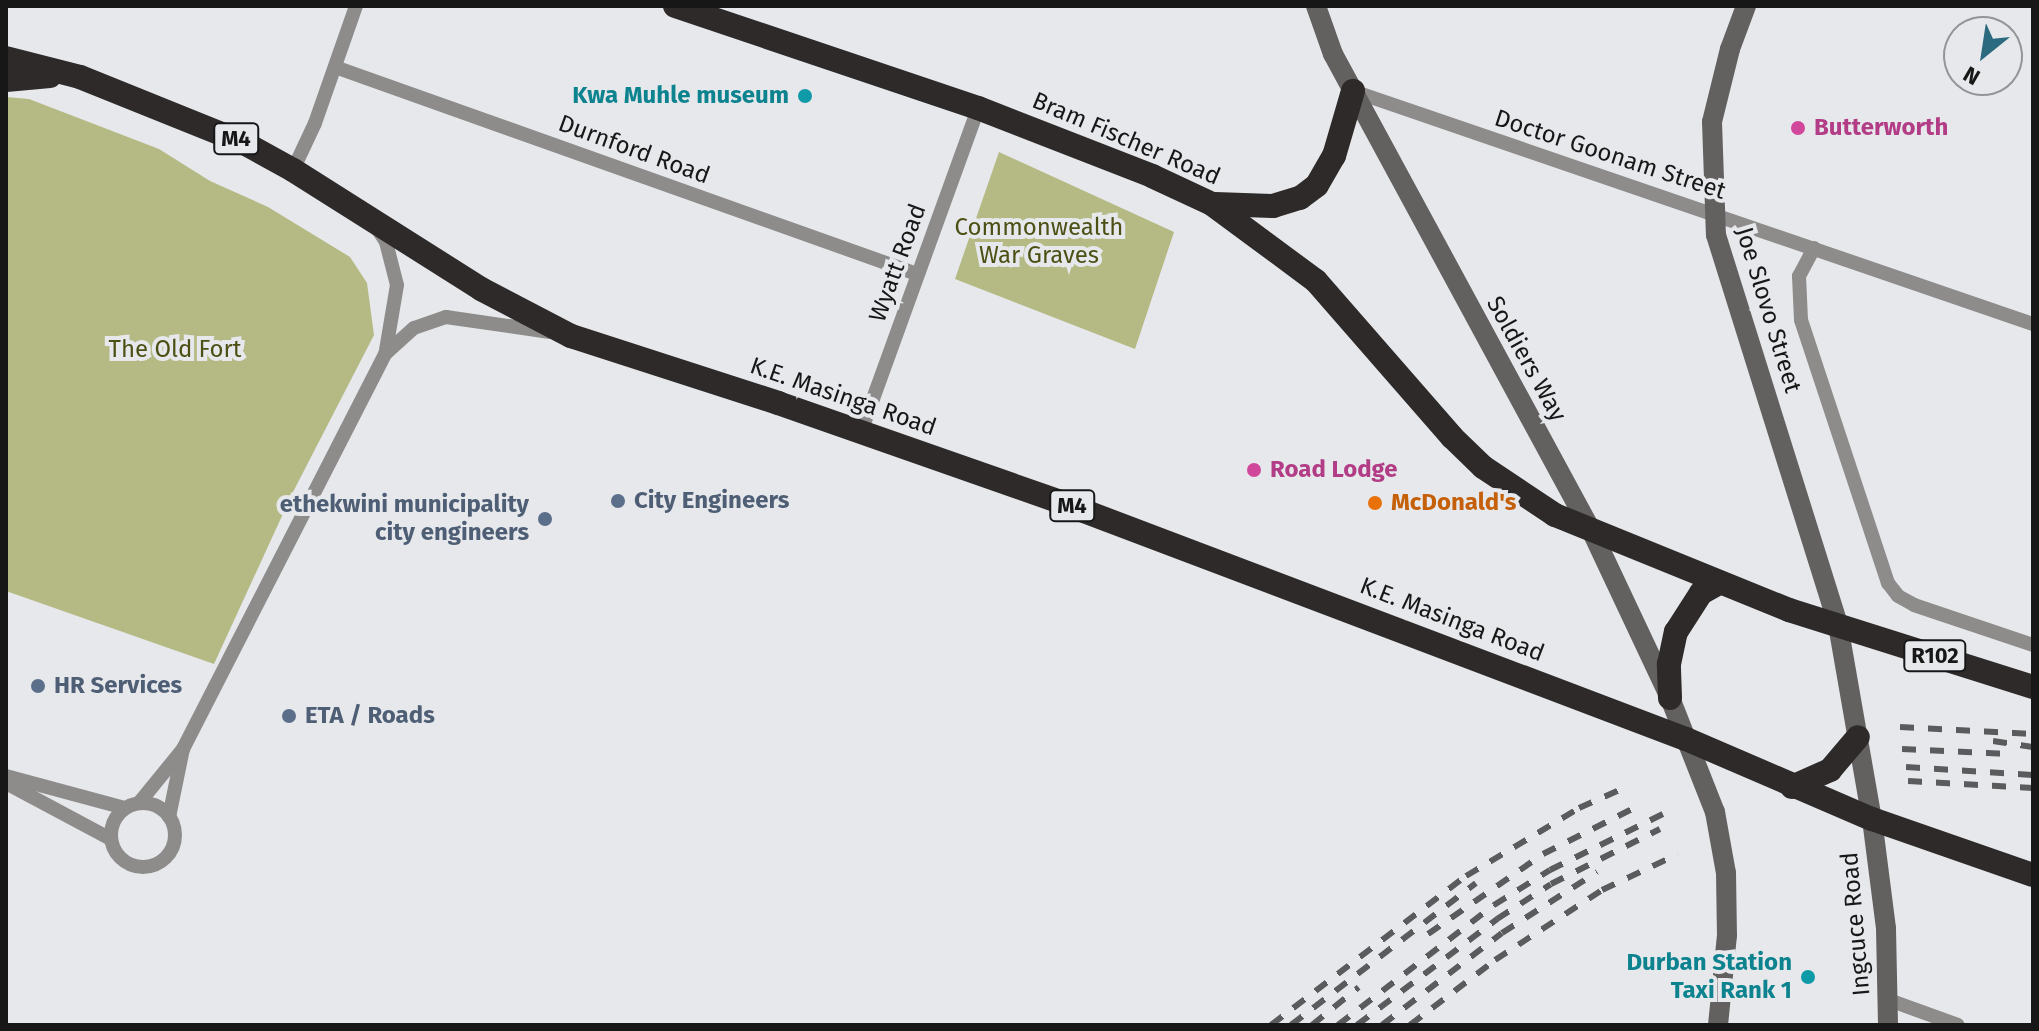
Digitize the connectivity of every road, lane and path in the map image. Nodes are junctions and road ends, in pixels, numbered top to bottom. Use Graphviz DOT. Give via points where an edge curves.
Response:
graph roads {
  1 [pos="356,6"];
  2 [pos="675,6"];
  3 [pos="1316,6"];
  4 [pos="1746,6"];
  5 [pos="6,58"];
  6 [pos="335,67"];
  7 [pos="68,74"];
  8 [pos="6,80"];
  9 [pos="1353,91"];
  10 [pos="978,108"];
  11 [pos="293,170"];
  12 [pos="1212,204"];
  13 [pos="1714,212"];
  14 [pos="370,218"];
  15 [pos="1814,248"];
  16 [pos="917,274"];
  17 [pos="2033,324"];
  18 [pos="571,336"];
  19 [pos="385,354"];
  20 [pos="861,432"];
  21 [pos="1592,532"];
  22 [pos="1719,583"];
  23 [pos="1838,625"];
  24 [pos="2033,645"];
  25 [pos="2033,687"];
  26 [pos="1670,698"];
  27 [pos="1858,737"];
  28 [pos="1686,739"];
  29 [pos="183,749"];
  30 [pos="6,776"];
  31 [pos="6,783"];
  32 [pos="1792,787"];
  33 [pos="132,806"];
  34 [pos="169,817"];
  35 [pos="1872,819"];
  36 [pos="111,839"];
  37 [pos="2033,875"];
  38 [pos="1889,1000"];
  39 [pos="1718,1025"];
  40 [pos="1888,1025"];
  41 [pos="1958,1025"];
  1 -- 6 [label="street"];
  2 -- 10 [label="highway, Bram Fischer Road"];
  3 -- 9 [label="main road, Soldiers Way"];
  4 -- 13 [label="main road, Joe Slovo Street" via="1712,122"];
  5 -- 7 [label="highway, K.E. Masinga Road / M4"];
  6 -- 11 [label="street"];
  6 -- 16 [label="street, Durnford Road"];
  7 -- 8 [label="highway"];
  7 -- 11 [label="highway, K.E. Masinga Road / M4" via="189,118"];
  9 -- 12 [label="highway" via="1334,156 1317,185 1300,198 1273,206"];
  9 -- 13 [label="street, Doctor Goonam Street"];
  9 -- 21 [label="main road, Soldiers Way"];
  10 -- 12 [label="highway, Bram Fischer Road"];
  10 -- 16 [label="street, Wyatt Road"];
  11 -- 14 [label="highway, K.E. Masinga Road / M4"];
  12 -- 21 [label="highway, Bram Fischer Road" via="1316,281 1483,467 1555,515"];
  13 -- 15 [label="street, Doctor Goonam Street"];
  13 -- 23 [label="main road, Joe Slovo Street" via="1731,288"];
  14 -- 18 [label="highway, K.E. Masinga Road / M4" via="481,289"];
  14 -- 19 [label="street" via="386,242 397,285"];
  15 -- 17 [label="street, Doctor Goonam Street"];
  15 -- 24 [label="street" via="1799,276 1801,320 1888,583 1914,605"];
  16 -- 20 [label="street, Wyatt Road"];
  18 -- 19 [label="street" via="446,317 414,328"];
  18 -- 20 [label="highway, K.E. Masinga Road / M4"];
  19 -- 29 [label="street"];
  20 -- 28 [label="highway, K.E. Masinga Road / M4"];
  21 -- 22 [label="highway, R102"];
  21 -- 26 [label="main road, Soldiers Way"];
  22 -- 23 [label="highway, R102"];
  22 -- 26 [label="highway" via="1701,593 1676,632 1669,664"];
  23 -- 25 [label="highway, R102"];
  23 -- 27 [label="main road"];
  26 -- 28 [label="main road, Soldiers Way"];
  27 -- 32 [label="highway" via="1830,770"];
  27 -- 35 [label="main road, Ingcuce Road"];
  28 -- 32 [label="highway"];
  28 -- 39 [label="main road, Soldiers Way" via="1715,812 1726,873 1727,935"];
  29 -- 33 [label="street"];
  29 -- 34 [label="street"];
  30 -- 33 [label="street"];
  31 -- 36 [label="street"];
  32 -- 35 [label="highway"];
  33 -- 34 [label="street" via="156,806"];
  33 -- 36 [label="street" via="113,822"];
  34 -- 36 [label="street" via="172,846 152,865 128,863"];
  35 -- 37 [label="highway"];
  35 -- 38 [label="main road, Ingcuce Road"];
  38 -- 40 [label="main road, Ingcuce Road"];
  38 -- 41 [label="street"];
}
